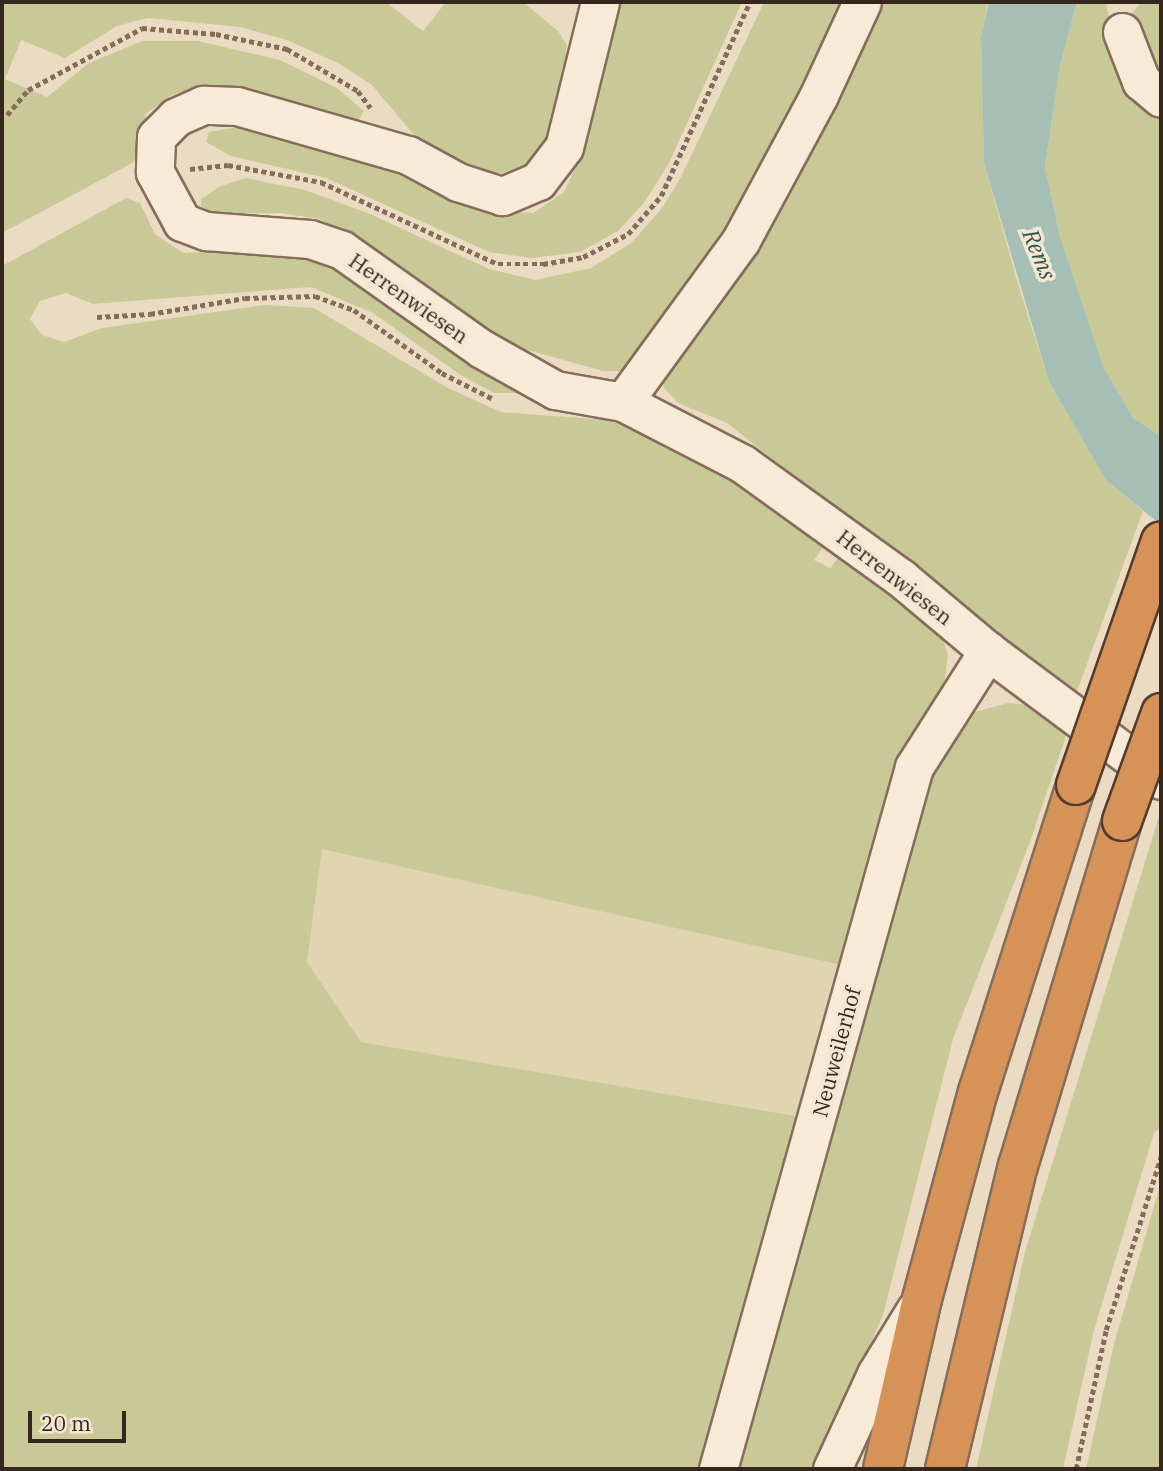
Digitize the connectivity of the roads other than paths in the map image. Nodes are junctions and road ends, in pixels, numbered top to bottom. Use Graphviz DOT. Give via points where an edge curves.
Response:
graph roads {
  1 [pos="600,2"];
  2 [pos="862,2"];
  3 [pos="1122,32"];
  4 [pos="1161,99"];
  5 [pos="623,402"];
  6 [pos="1161,541"];
  7 [pos="988,652"];
  8 [pos="1161,713"];
  9 [pos="1161,780"];
  10 [pos="922,1299"];
  11 [pos="719,1469"];
  12 [pos="832,1469"];
  13 [pos="884,1469"];
  14 [pos="946,1469"];
  1 -- 5 [label="street, Herrenwiesen" via="564,147 538,181 502,197 458,182 408,155 236,106 202,105 176,117 156,136 155,172 182,222 206,231 310,239 342,250 482,349 555,390"];
  2 -- 5 [label="street" via="819,95 741,240"];
  3 -- 4 [label="street" via="1141,81"];
  5 -- 7 [label="street, Herrenwiesen" via="743,464 901,578"];
  6 -- 10 [label="highway, bridge" via="1076,785 978,1092"];
  7 -- 9 [label="street, Herrenwiesen"];
  7 -- 11 [label="street, Neuweilerhof" via="914,767"];
  8 -- 14 [label="highway, bridge" via="1122,821 1018,1166"];
  10 -- 12 [label="street" via="876,1374"];
  10 -- 13 [label="highway"];
}
